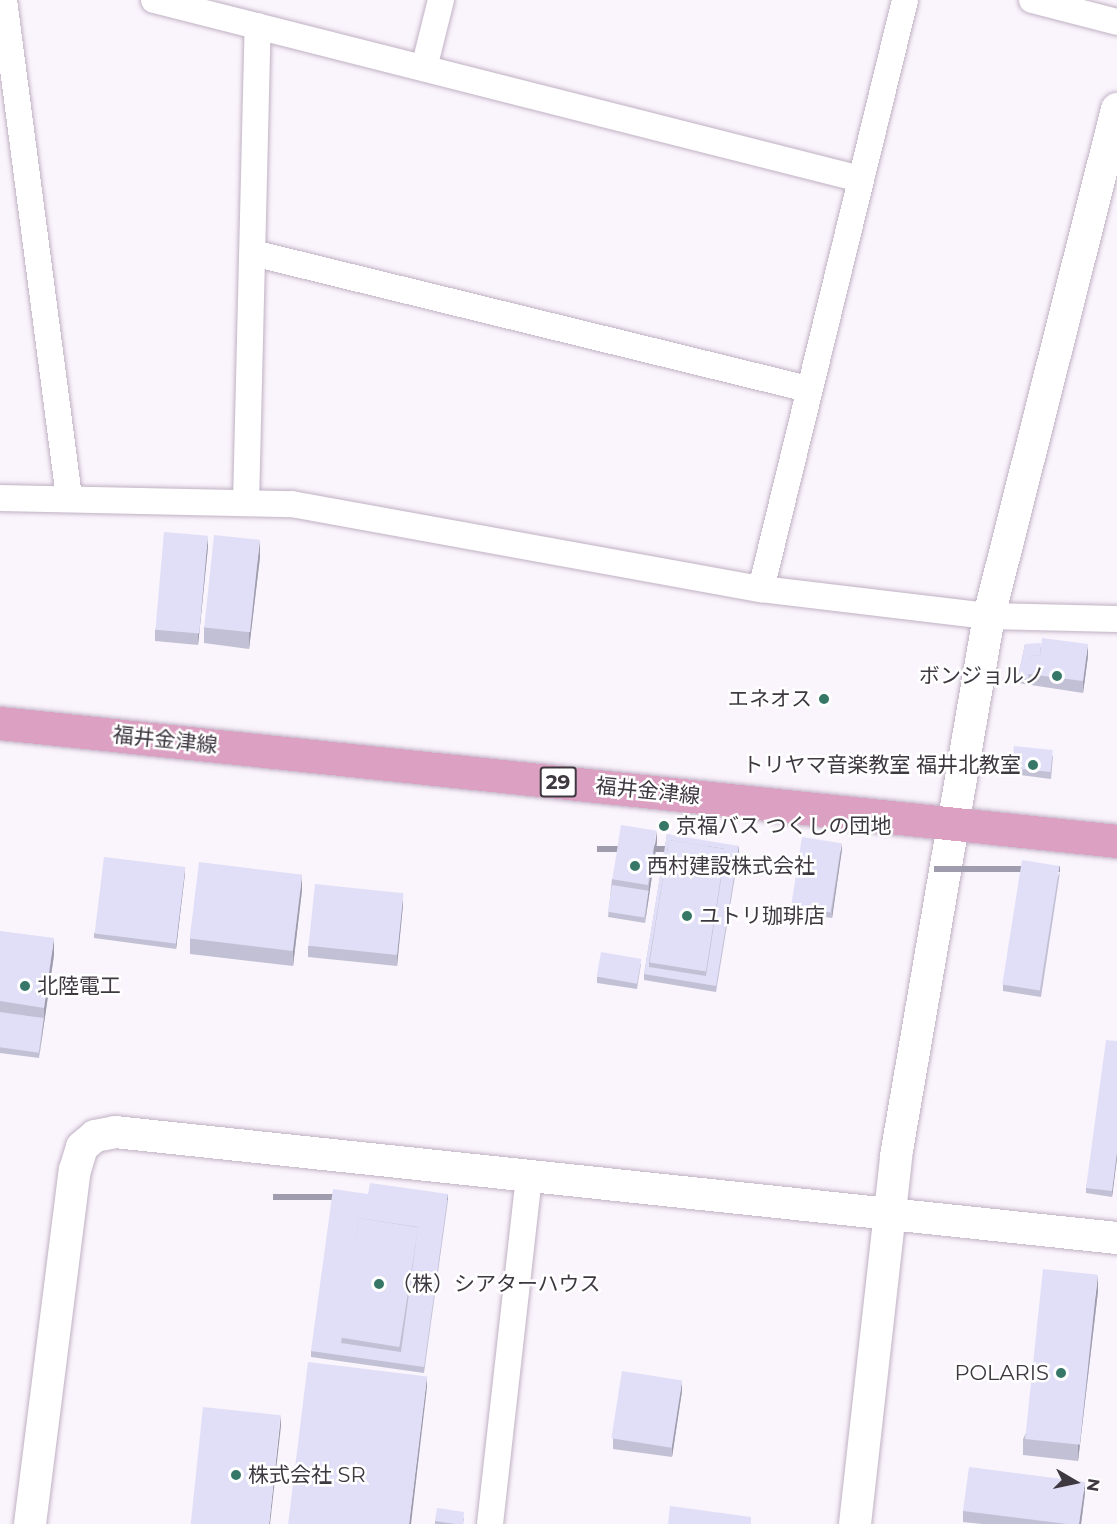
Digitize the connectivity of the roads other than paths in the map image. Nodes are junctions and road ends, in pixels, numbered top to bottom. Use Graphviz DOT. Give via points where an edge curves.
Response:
graph roads {
  1 [pos="4,0"];
  2 [pos="154,0"];
  3 [pos="441,0"];
  4 [pos="905,0"];
  5 [pos="1032,0"];
  6 [pos="1117,22"];
  7 [pos="258,26"];
  8 [pos="424,68"];
  9 [pos="1117,109"];
  10 [pos="860,179"];
  11 [pos="253,253"];
  12 [pos="808,389"];
  13 [pos="69,497"];
  14 [pos="0,498"];
  15 [pos="246,503"];
  16 [pos="761,589"];
  17 [pos="989,616"];
  18 [pos="1117,619"];
  19 [pos="0,723"];
  20 [pos="951,823"];
  21 [pos="1117,841"];
  22 [pos="529,1176"];
  23 [pos="890,1215"];
  24 [pos="1117,1238"];
  25 [pos="30,1524"];
  26 [pos="490,1524"];
  27 [pos="855,1524"];
  1 -- 13 [label="street"];
  2 -- 7 [label="street"];
  3 -- 8 [label="street"];
  4 -- 10 [label="street"];
  5 -- 6 [label="street"];
  7 -- 8 [label="street"];
  7 -- 11 [label="street"];
  8 -- 10 [label="street"];
  9 -- 17 [label="street"];
  10 -- 12 [label="street"];
  11 -- 12 [label="street"];
  11 -- 15 [label="street"];
  12 -- 16 [label="street"];
  13 -- 14 [label="street"];
  13 -- 15 [label="street"];
  15 -- 16 [label="street" via="292,504"];
  16 -- 17 [label="street"];
  17 -- 18 [label="street"];
  17 -- 20 [label="street"];
  19 -- 20 [label="main road, 福井金津線 / 29"];
  20 -- 21 [label="main road, 福井金津線 / 29"];
  20 -- 23 [label="street"];
  22 -- 23 [label="street"];
  22 -- 25 [label="street" via="115,1132 95,1136 82,1147 75,1170"];
  22 -- 26 [label="street"];
  23 -- 24 [label="street"];
  23 -- 27 [label="street"];
}
